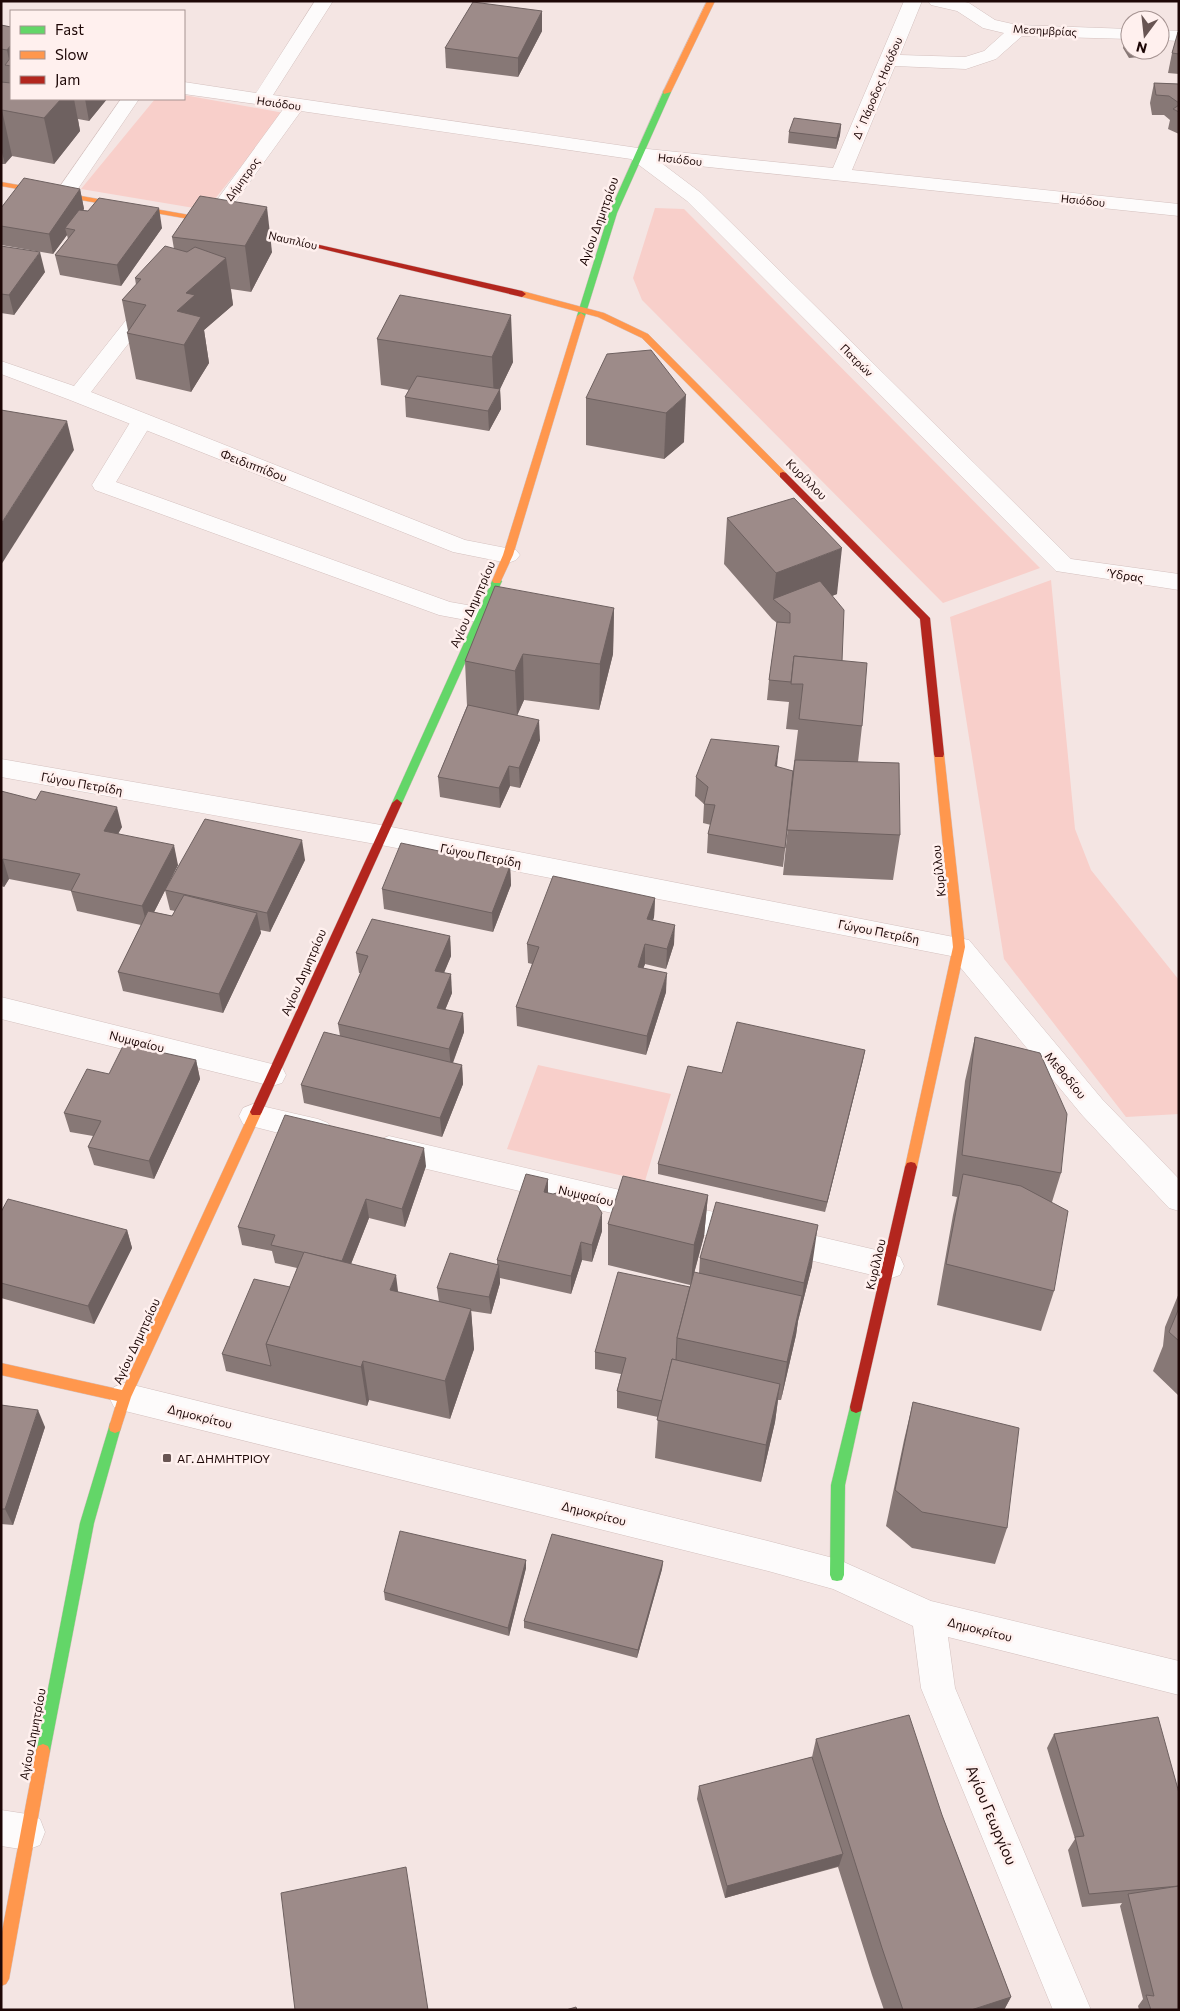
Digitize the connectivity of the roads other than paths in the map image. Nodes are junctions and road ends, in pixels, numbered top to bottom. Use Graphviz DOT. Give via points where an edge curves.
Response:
graph roads {
  1 [pos="324,1"];
  2 [pos="711,1"];
  3 [pos="913,1"];
  4 [pos="937,1"];
  5 [pos="1017,30"];
  6 [pos="1120,34"];
  7 [pos="889,60"];
  8 [pos="185,88"];
  9 [pos="129,100"];
  10 [pos="261,100"];
  11 [pos="296,105"];
  12 [pos="638,154"];
  13 [pos="840,175"];
  14 [pos="1,184"];
  15 [pos="64,195"];
  16 [pos="1179,210"];
  17 [pos="212,221"];
  18 [pos="195,244"];
  19 [pos="165,282"];
  20 [pos="583,308"];
  21 [pos="1,367"];
  22 [pos="78,395"];
  23 [pos="142,421"];
  24 [pos="508,554"];
  25 [pos="1072,568"];
  26 [pos="1179,582"];
  27 [pos="482,615"];
  28 [pos="1,768"];
  29 [pos="381,835"];
  30 [pos="959,947"];
  31 [pos="1,1008"];
  32 [pos="272,1075"];
  33 [pos="253,1116"];
  34 [pos="1179,1199"];
  35 [pos="889,1266"];
  36 [pos="1,1369"];
  37 [pos="125,1397"];
  38 [pos="837,1575"];
  39 [pos="928,1616"];
  40 [pos="1179,1678"];
  41 [pos="14,1830"];
  42 [pos="1,1979"];
  43 [pos="1072,2010"];
  1 -- 10 [label="street"];
  2 -- 12 [label="street, Αγίου Δημητρίου"];
  3 -- 7 [label="street, Δ΄ Πάροδος Ησιόδου"];
  4 -- 5 [label="street, Μεσημβρίας" via="963,8 989,24"];
  5 -- 6 [label="street, Μεσημβρίας"];
  5 -- 7 [label="street" via="990,55 966,63"];
  7 -- 13 [label="street, Δ΄ Πάροδος Ησιόδου"];
  8 -- 10 [label="street, Ησιόδου"];
  9 -- 15 [label="street"];
  10 -- 11 [label="street, Ησιόδου"];
  11 -- 12 [label="street, Ησιόδου"];
  11 -- 17 [label="street, Δήμητρος"];
  12 -- 13 [label="street, Ησιόδου"];
  12 -- 20 [label="street, Αγίου Δημητρίου" via="613,213"];
  12 -- 25 [label="street, Πατρών" via="694,197 1064,566"];
  13 -- 16 [label="street, Ησιόδου"];
  14 -- 15 [label="street, Ναυπλίου"];
  15 -- 17 [label="street, Ναυπλίου"];
  17 -- 18 [label="street, Δήμητρος"];
  17 -- 20 [label="street, Ναυπλίου"];
  19 -- 22 [label="street"];
  20 -- 24 [label="street, Αγίου Δημητρίου"];
  20 -- 30 [label="street, Κυρίλλου" via="623,323 645,336 925,618"];
  21 -- 22 [label="street, Φειδιππίδου"];
  22 -- 23 [label="street, Φειδιππίδου"];
  23 -- 24 [label="street, Φειδιππίδου" via="461,546"];
  23 -- 27 [label="street" via="104,485 447,609"];
  24 -- 27 [label="street, Αγίου Δημητρίου"];
  25 -- 26 [label="street, Ύδρας"];
  27 -- 29 [label="street, Αγίου Δημητρίου"];
  28 -- 29 [label="street, Γώγου Πετρίδη"];
  29 -- 30 [label="street, Γώγου Πετρίδη"];
  29 -- 32 [label="street, Αγίου Δημητρίου"];
  30 -- 34 [label="street, Μεθοδίου" via="1092,1107"];
  30 -- 35 [label="street, Κυρίλλου"];
  31 -- 32 [label="street, Νυμφαίου"];
  32 -- 33 [label="street, Αγίου Δημητρίου"];
  33 -- 35 [label="street, Νυμφαίου"];
  33 -- 37 [label="street, Αγίου Δημητρίου"];
  35 -- 38 [label="street, Κυρίλλου" via="838,1485"];
  36 -- 37 [label="street, Δημοκρίτου"];
  37 -- 38 [label="street, Δημοκρίτου"];
  37 -- 41 [label="street, Αγίου Δημητρίου" via="104,1460"];
  38 -- 39 [label="street, Δημοκρίτου"];
  39 -- 40 [label="street, Δημοκρίτου"];
  39 -- 43 [label="street, Αγίου Γεωργίου" via="938,1688"];
  41 -- 42 [label="street, Αγίου Δημητρίου"];
}
